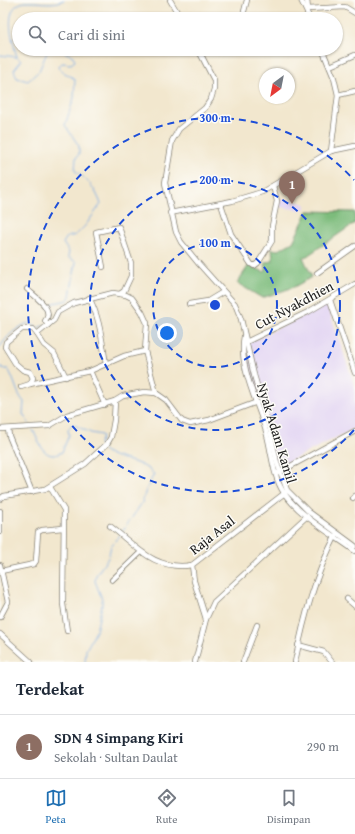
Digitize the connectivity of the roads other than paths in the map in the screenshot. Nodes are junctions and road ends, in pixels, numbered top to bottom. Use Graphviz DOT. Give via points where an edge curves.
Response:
graph roads {
  1 [pos="170,0"];
  2 [pos="247,0"];
  3 [pos="301,0"];
  4 [pos="307,0"];
  5 [pos="307,10"];
  6 [pos="178,12"];
  7 [pos="244,12"];
  8 [pos="355,13"];
  9 [pos="355,55"];
  10 [pos="202,56"];
  11 [pos="325,56"];
  12 [pos="330,66"];
  13 [pos="355,90"];
  14 [pos="338,95"];
  15 [pos="354,146"];
  16 [pos="331,151"];
  17 [pos="273,186"];
  18 [pos="221,204"];
  19 [pos="170,213"];
  20 [pos="355,246"];
  21 [pos="103,267"];
  22 [pos="317,273"];
  23 [pos="355,284"];
  24 [pos="27,289"];
  25 [pos="223,292"];
  26 [pos="121,293"];
  27 [pos="89,298"];
  28 [pos="330,300"];
  29 [pos="189,304"];
  30 [pos="46,323"];
  31 [pos="37,334"];
  32 [pos="245,343"];
  33 [pos="145,351"];
  34 [pos="106,364"];
  35 [pos="355,370"];
  36 [pos="90,371"];
  37 [pos="66,377"];
  38 [pos="30,384"];
  39 [pos="21,387"];
  40 [pos="156,393"];
  41 [pos="115,401"];
  42 [pos="257,402"];
  43 [pos="105,405"];
  44 [pos="0,429"];
  45 [pos="8,429"];
  46 [pos="355,431"];
  47 [pos="278,472"];
  48 [pos="50,487"];
  49 [pos="32,492"];
  50 [pos="286,492"];
  51 [pos="0,499"];
  52 [pos="300,506"];
  53 [pos="0,511"];
  54 [pos="307,516"];
  55 [pos="110,526"];
  56 [pos="64,528"];
  57 [pos="0,532"];
  58 [pos="336,535"];
  59 [pos="355,546"];
  60 [pos="355,550"];
  61 [pos="141,552"];
  62 [pos="0,565"];
  63 [pos="192,565"];
  64 [pos="1,571"];
  65 [pos="112,580"];
  66 [pos="347,599"];
  67 [pos="355,606"];
  68 [pos="0,617"];
  69 [pos="206,619"];
  70 [pos="257,625"];
  71 [pos="67,631"];
  72 [pos="0,634"];
  73 [pos="298,645"];
  74 [pos="31,662"];
  75 [pos="195,662"];
  76 [pos="243,662"];
  77 [pos="295,662"];
  78 [pos="332,662"];
  1 -- 6 [label="street"];
  2 -- 7 [label="street"];
  3 -- 5 [label="street"];
  4 -- 5 [label="street"];
  5 -- 8 [label="street" via="345,7"];
  9 -- 12 [label="street"];
  10 -- 19 [label="street, Nyak Adam Kamil" via="214,80 212,94 205,108 176,133 165,183"];
  11 -- 12 [label="street"];
  12 -- 14 [label="street"];
  13 -- 14 [label="street"];
  14 -- 16 [label="street"];
  15 -- 16 [label="street"];
  16 -- 17 [label="street"];
  17 -- 18 [label="street" via="262,192"];
  17 -- 18 [label="street" via="277,201 272,240 254,266 250,264 231,234"];
  18 -- 19 [label="street"];
  19 -- 25 [label="street, Nyak Adam Kamil" via="181,242"];
  20 -- 22 [label="street"];
  21 -- 26 [label="street" via="96,232 120,227 130,262 131,276"];
  23 -- 28 [label="street, Cut Nyakdhien"];
  24 -- 30 [label="street" via="46,306"];
  25 -- 29 [label="street" via="208,301"];
  25 -- 32 [label="street, Nyak Adam Kamil" via="235,304 241,318"];
  26 -- 27 [label="street"];
  26 -- 33 [label="street" via="132,298 145,317 148,329"];
  27 -- 30 [label="street" via="58,312 54,320"];
  27 -- 34 [label="street" via="93,304"];
  28 -- 32 [label="street, Cut Nyakdhien"];
  28 -- 35 [label="street"];
  30 -- 31 [label="street"];
  31 -- 37 [label="street" via="54,353"];
  31 -- 38 [label="street" via="33,329 22,329 6,342 5,347 15,364 31,373 33,378"];
  32 -- 42 [label="street, Nyak Adam Kamil" via="248,376"];
  32 -- 47 [label="street"];
  33 -- 34 [label="street"];
  33 -- 40 [label="street"];
  34 -- 36 [label="street"];
  36 -- 37 [label="street"];
  36 -- 43 [label="street"];
  37 -- 38 [label="street"];
  38 -- 39 [label="street"];
  40 -- 41 [label="street" via="144,392 123,396"];
  40 -- 42 [label="street" via="166,400 182,421 190,424 209,420"];
  41 -- 43 [label="street"];
  41 -- 48 [label="street" via="112,431 107,444 85,464"];
  42 -- 47 [label="street, Nyak Adam Kamil"];
  43 -- 45 [label="street" via="67,415 49,426"];
  44 -- 45 [label="street"];
  45 -- 49 [label="street"];
  46 -- 47 [label="street"];
  47 -- 50 [label="street, Nyak Adam Kamil"];
  48 -- 49 [label="street"];
  48 -- 56 [label="street" via="64,510"];
  49 -- 51 [label="street" via="4,496"];
  50 -- 52 [label="street, Nyak Adam Kamil"];
  50 -- 63 [label="street, Raja Asal"];
  52 -- 54 [label="street, Nyak Adam Kamil"];
  52 -- 58 [label="street"];
  53 -- 57 [label="street"];
  54 -- 58 [label="street, Nyak Adam Kamil"];
  54 -- 69 [label="street" via="214,602"];
  55 -- 61 [label="street"];
  56 -- 64 [label="street" via="38,532 34,564"];
  56 -- 71 [label="street" via="63,604"];
  58 -- 59 [label="street"];
  58 -- 60 [label="street, Nyak Adam Kamil"];
  58 -- 73 [label="street" via="319,570"];
  61 -- 63 [label="street" via="165,565"];
  61 -- 65 [label="street"];
  62 -- 64 [label="street"];
  63 -- 69 [label="street, Raja Asal" via="194,582"];
  64 -- 68 [label="street" via="8,602"];
  66 -- 67 [label="street"];
  69 -- 75 [label="street"];
  70 -- 76 [label="street"];
  72 -- 74 [label="street"];
  73 -- 77 [label="street"];
  73 -- 78 [label="street" via="324,652"];
}
